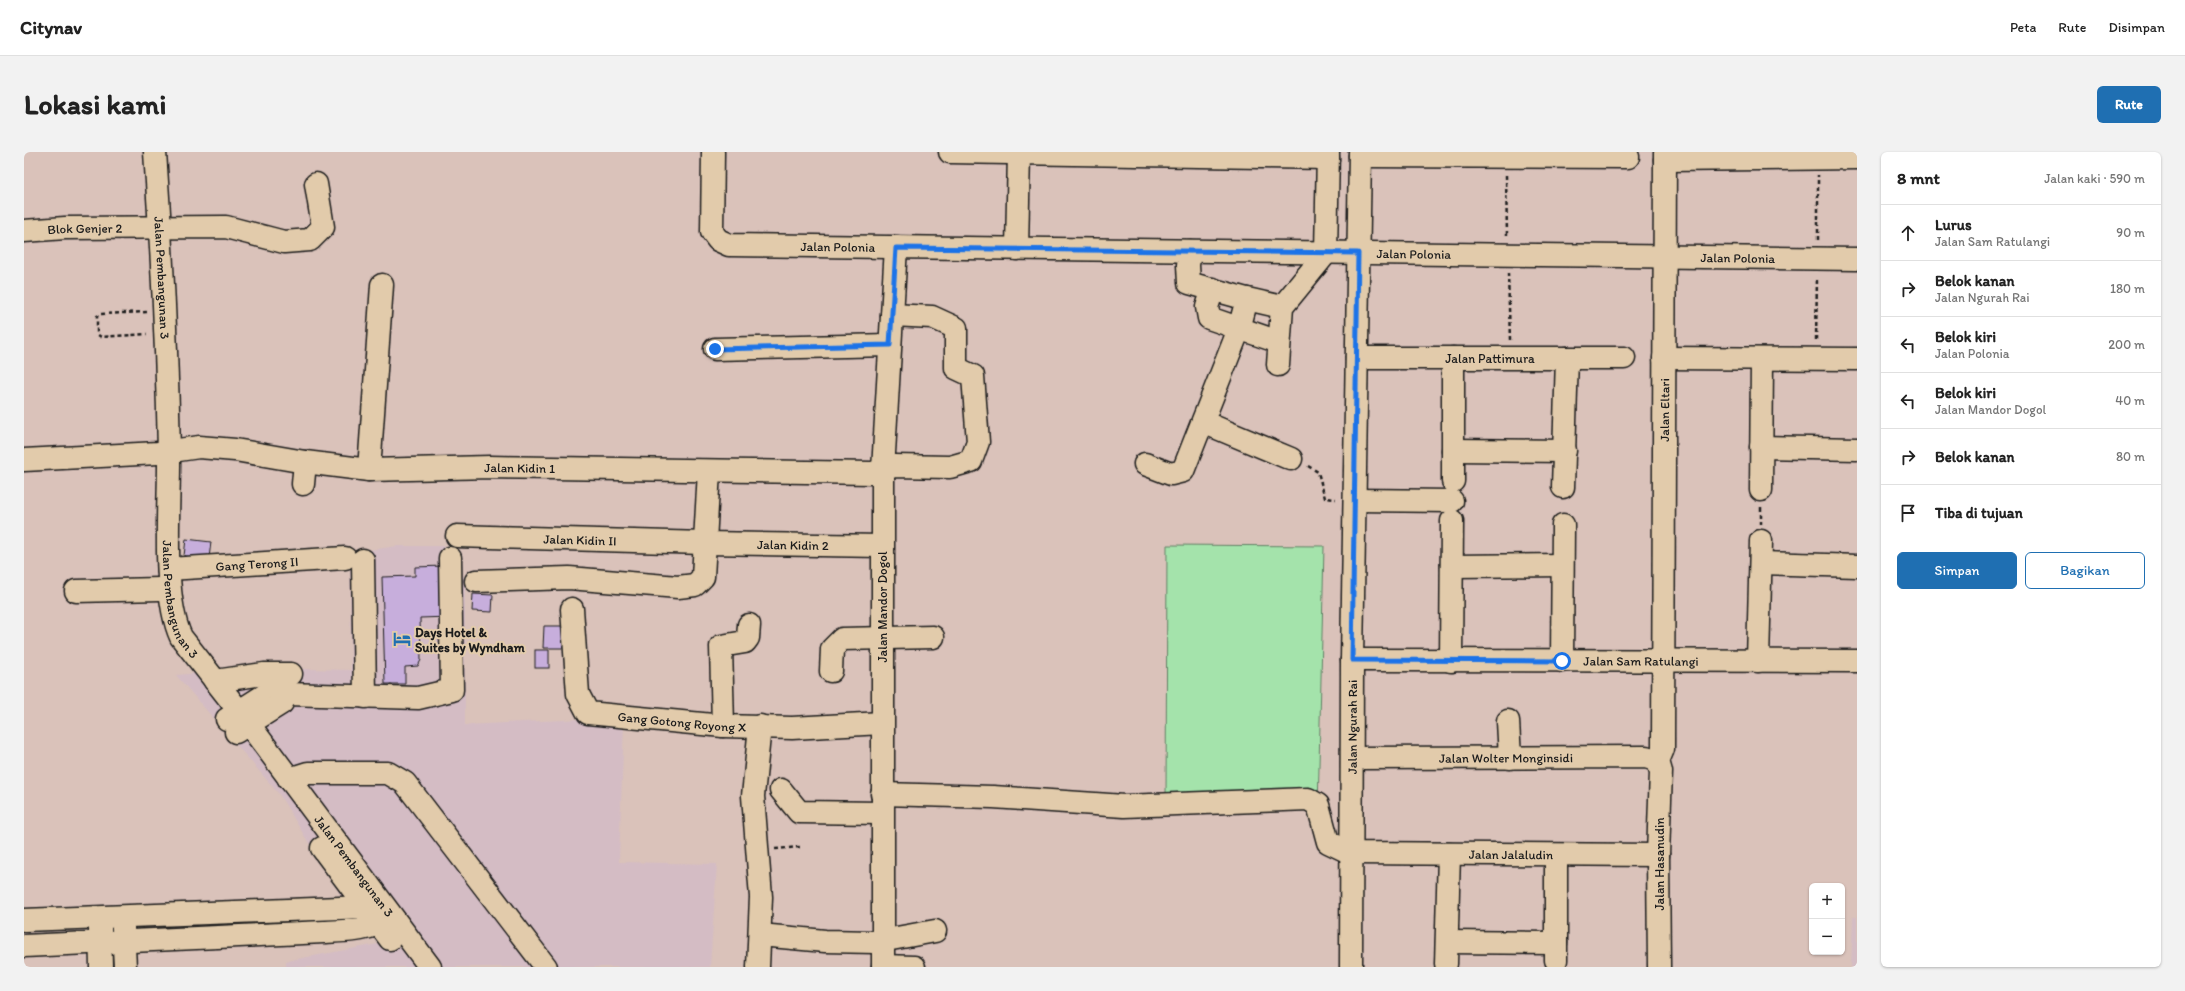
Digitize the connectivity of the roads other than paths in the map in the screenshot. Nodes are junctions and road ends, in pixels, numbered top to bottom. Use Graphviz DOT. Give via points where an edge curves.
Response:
graph roads {
  1 [pos="140,152"];
  2 [pos="155,152"];
  3 [pos="714,152"];
  4 [pos="950,152"];
  5 [pos="1019,153"];
  6 [pos="1120,153"];
  7 [pos="1231,154"];
  8 [pos="1360,154"];
  9 [pos="1454,154"];
  10 [pos="1569,154"];
  11 [pos="1328,155"];
  12 [pos="1665,156"];
  13 [pos="1762,156"];
  14 [pos="1628,157"];
  15 [pos="1857,158"];
  16 [pos="316,184"];
  17 [pos="153,228"];
  18 [pos="24,231"];
  19 [pos="896,248"];
  20 [pos="1017,249"];
  21 [pos="1190,251"];
  22 [pos="1326,253"];
  23 [pos="1358,253"];
  24 [pos="1665,257"];
  25 [pos="1857,259"];
  26 [pos="382,285"];
  27 [pos="1213,289"];
  28 [pos="1247,298"];
  29 [pos="1282,307"];
  30 [pos="892,315"];
  31 [pos="1239,329"];
  32 [pos="1279,342"];
  33 [pos="890,345"];
  34 [pos="715,349"];
  35 [pos="1357,358"];
  36 [pos="1453,358"];
  37 [pos="1567,358"];
  38 [pos="1624,358"];
  39 [pos="1664,358"];
  40 [pos="1762,359"];
  41 [pos="1857,359"];
  42 [pos="1278,365"];
  43 [pos="1203,422"];
  44 [pos="1761,447"];
  45 [pos="1857,449"];
  46 [pos="1453,450"];
  47 [pos="1564,451"];
  48 [pos="164,452"];
  49 [pos="1291,459"];
  50 [pos="24,460"];
  51 [pos="305,462"];
  52 [pos="1145,464"];
  53 [pos="369,470"];
  54 [pos="883,470"];
  55 [pos="709,471"];
  56 [pos="303,484"];
  57 [pos="1563,487"];
  58 [pos="1761,490"];
  59 [pos="1347,500"];
  60 [pos="1452,501"];
  61 [pos="1563,525"];
  62 [pos="457,536"];
  63 [pos="1761,541"];
  64 [pos="704,543"];
  65 [pos="882,546"];
  66 [pos="450,558"];
  67 [pos="1761,563"];
  68 [pos="1562,565"];
  69 [pos="1452,566"];
  70 [pos="1857,566"];
  71 [pos="169,569"];
  72 [pos="476,581"];
  73 [pos="160,589"];
  74 [pos="76,591"];
  75 [pos="572,609"];
  76 [pos="749,624"];
  77 [pos="933,637"];
  78 [pos="882,638"];
  79 [pos="1352,660"];
  80 [pos="1451,661"];
  81 [pos="1562,661"];
  82 [pos="1662,661"];
  83 [pos="1758,661"];
  84 [pos="1857,661"];
  85 [pos="831,672"];
  86 [pos="215,681"];
  87 [pos="289,684"];
  88 [pos="365,697"];
  89 [pos="1508,721"];
  90 [pos="238,722"];
  91 [pos="882,722"];
  92 [pos="722,726"];
  93 [pos="760,726"];
  94 [pos="1353,758"];
  95 [pos="1510,758"];
  96 [pos="1658,762"];
  97 [pos="289,779"];
  98 [pos="781,790"];
  99 [pos="882,803"];
  100 [pos="1358,852"];
  101 [pos="1449,854"];
  102 [pos="1556,855"];
  103 [pos="1658,855"];
  104 [pos="373,911"];
  105 [pos="123,917"];
  106 [pos="100,918"];
  107 [pos="24,920"];
  108 [pos="935,931"];
  109 [pos="760,935"];
  110 [pos="883,939"];
  111 [pos="123,942"];
  112 [pos="1447,942"];
  113 [pos="100,944"];
  114 [pos="24,946"];
  115 [pos="1446,964"];
  116 [pos="101,967"];
  117 [pos="124,967"];
  118 [pos="411,967"];
  119 [pos="430,967"];
  120 [pos="546,967"];
  121 [pos="758,967"];
  122 [pos="883,967"];
  123 [pos="914,967"];
  124 [pos="1351,967"];
  125 [pos="1659,967"];
  1 -- 17 [label="street, Jalan Pembangunan 3"];
  2 -- 17 [label="street, Jalan Pembangunan 3"];
  3 -- 19 [label="street, Jalan Polonia" via="712,232 718,240 729,245"];
  4 -- 5 [label="street"];
  5 -- 6 [label="street"];
  5 -- 20 [label="street"];
  6 -- 7 [label="street"];
  7 -- 11 [label="street"];
  8 -- 9 [label="street"];
  8 -- 23 [label="street, Jalan Ngurah Rai"];
  9 -- 10 [label="street"];
  10 -- 14 [label="street"];
  11 -- 22 [label="street"];
  12 -- 13 [label="street"];
  12 -- 24 [label="street, Jalan Eltari"];
  13 -- 15 [label="street"];
  16 -- 17 [label="street, Blok Genjer 2" via="322,228 310,240 284,242 226,228"];
  17 -- 18 [label="street, Blok Genjer 2" via="64,228"];
  17 -- 48 [label="street, Jalan Pembangunan 3"];
  17 -- 48 [label="street, Jalan Pembangunan 3" via="154,334"];
  19 -- 20 [label="street, Jalan Polonia"];
  19 -- 30 [label="street, Jalan Mandor Dogol"];
  20 -- 21 [label="street, Jalan Polonia"];
  21 -- 22 [label="street, Jalan Polonia"];
  21 -- 27 [label="street" via="1190,283"];
  22 -- 23 [label="street, Jalan Polonia"];
  22 -- 29 [label="street"];
  23 -- 24 [label="street, Jalan Polonia"];
  23 -- 35 [label="street, Jalan Ngurah Rai"];
  24 -- 25 [label="street, Jalan Polonia"];
  24 -- 39 [label="street, Jalan Eltari"];
  26 -- 53 [label="street"];
  27 -- 28 [label="street"];
  27 -- 31 [label="street" via="1207,308 1209,318"];
  28 -- 29 [label="street"];
  28 -- 31 [label="street"];
  29 -- 32 [label="street"];
  30 -- 33 [label="street, Jalan Mandor Dogol"];
  30 -- 54 [label="street, Jalan Kidin 1" via="932,317 956,328 956,368 972,376 978,442 971,461 950,467 894,466"];
  31 -- 32 [label="street"];
  31 -- 43 [label="street"];
  32 -- 42 [label="street"];
  33 -- 34 [label="street"];
  33 -- 54 [label="street, Jalan Mandor Dogol"];
  35 -- 36 [label="street, Jalan Pattimura"];
  35 -- 59 [label="street, Jalan Ngurah Rai"];
  36 -- 37 [label="street, Jalan Pattimura"];
  36 -- 46 [label="street"];
  37 -- 38 [label="street, Jalan Pattimura"];
  37 -- 47 [label="street"];
  39 -- 40 [label="street"];
  39 -- 82 [label="street, Jalan Eltari"];
  40 -- 41 [label="street"];
  40 -- 44 [label="street"];
  43 -- 49 [label="street"];
  43 -- 52 [label="street" via="1183,471 1171,474"];
  44 -- 45 [label="street"];
  44 -- 58 [label="street"];
  46 -- 47 [label="street"];
  46 -- 60 [label="street"];
  47 -- 57 [label="street"];
  48 -- 50 [label="street, Jalan Kidin 1"];
  48 -- 51 [label="street, Jalan Kidin 1" via="199,447 235,450"];
  48 -- 71 [label="street, Jalan Pembangunan 3"];
  48 -- 73 [label="street, Jalan Pembangunan 3"];
  51 -- 53 [label="street, Jalan Kidin 1"];
  51 -- 56 [label="street"];
  53 -- 55 [label="street, Jalan Kidin 1" via="490,467"];
  54 -- 55 [label="street, Jalan Kidin 1" via="873,473"];
  54 -- 65 [label="street, Jalan Mandor Dogol"];
  55 -- 64 [label="street"];
  59 -- 60 [label="street"];
  59 -- 79 [label="street, Jalan Ngurah Rai"];
  60 -- 69 [label="street"];
  61 -- 68 [label="street"];
  62 -- 64 [label="street, Jalan Kidin II"];
  63 -- 67 [label="street"];
  64 -- 65 [label="street, Jalan Kidin 2"];
  64 -- 72 [label="street" via="703,577 694,585 678,587 569,578"];
  65 -- 78 [label="street, Jalan Mandor Dogol"];
  66 -- 88 [label="street" via="452,690 418,698"];
  67 -- 70 [label="street"];
  67 -- 83 [label="street"];
  68 -- 69 [label="street"];
  68 -- 81 [label="street"];
  69 -- 80 [label="street"];
  71 -- 86 [label="street, Jalan Pembangunan 3" via="174,623 181,637"];
  71 -- 88 [label="street, Gang Terong II" via="354,559"];
  73 -- 74 [label="street"];
  73 -- 90 [label="street, Jalan Pembangunan 3" via="163,626 175,648"];
  75 -- 92 [label="street, Gang Gotong Royong X" via="578,694 588,713"];
  76 -- 92 [label="street" via="748,638 745,642 721,646"];
  77 -- 78 [label="street"];
  78 -- 85 [label="street" via="842,639 832,649"];
  78 -- 91 [label="street, Jalan Mandor Dogol"];
  79 -- 80 [label="street, Jalan Sam Ratulangi"];
  79 -- 94 [label="street, Jalan Ngurah Rai"];
  80 -- 81 [label="street, Jalan Sam Ratulangi"];
  81 -- 82 [label="street, Jalan Sam Ratulangi"];
  82 -- 83 [label="street, Jalan Sam Ratulangi"];
  82 -- 96 [label="street, Jalan Eltari" via="1663,749"];
  83 -- 84 [label="street, Jalan Sam Ratulangi"];
  86 -- 87 [label="street" via="264,674"];
  86 -- 90 [label="street, Jalan Pembangunan 3"];
  87 -- 88 [label="street"];
  87 -- 90 [label="street" via="274,689"];
  89 -- 95 [label="street"];
  90 -- 97 [label="street, Jalan Pembangunan 3"];
  90 -- 104 [label="street, Jalan Pembangunan 3"];
  91 -- 93 [label="street, Gang Gotong Royong X" via="792,728"];
  91 -- 99 [label="street, Jalan Mandor Dogol"];
  92 -- 93 [label="street, Gang Gotong Royong X"];
  93 -- 109 [label="street" via="753,796 761,897"];
  94 -- 95 [label="street, Jalan Wolter Monginsidi"];
  94 -- 100 [label="street, Jalan Ngurah Rai"];
  95 -- 96 [label="street, Jalan Wolter Monginsidi" via="1646,757"];
  96 -- 103 [label="street, Jalan Hasanudin"];
  97 -- 104 [label="street, Jalan Pembangunan 3"];
  97 -- 120 [label="street" via="308,773 388,773 405,782"];
  98 -- 99 [label="street" via="799,812"];
  99 -- 100 [label="street" via="993,797 1124,806 1308,799 1318,805 1328,842"];
  99 -- 110 [label="street, Jalan Mandor Dogol"];
  100 -- 101 [label="street, Jalan Jalaludin"];
  100 -- 124 [label="street, Jalan Ngurah Rai"];
  101 -- 102 [label="street, Jalan Jalaludin"];
  101 -- 112 [label="street"];
  102 -- 103 [label="street, Jalan Jalaludin"];
  102 -- 112 [label="street" via="1556,951"];
  103 -- 125 [label="street, Jalan Hasanudin"];
  104 -- 105 [label="street"];
  104 -- 111 [label="street" via="353,930"];
  104 -- 118 [label="street, Jalan Pembangunan 3"];
  104 -- 119 [label="street, Jalan Pembangunan 3"];
  105 -- 106 [label="street"];
  105 -- 111 [label="street"];
  106 -- 107 [label="street"];
  106 -- 113 [label="street"];
  108 -- 110 [label="street"];
  109 -- 110 [label="street" via="825,941 875,942"];
  109 -- 121 [label="street"];
  110 -- 122 [label="street, Jalan Mandor Dogol"];
  111 -- 113 [label="street"];
  111 -- 117 [label="street"];
  112 -- 115 [label="street"];
  113 -- 114 [label="street"];
  113 -- 116 [label="street"];
  122 -- 123 [label="street"];
}
